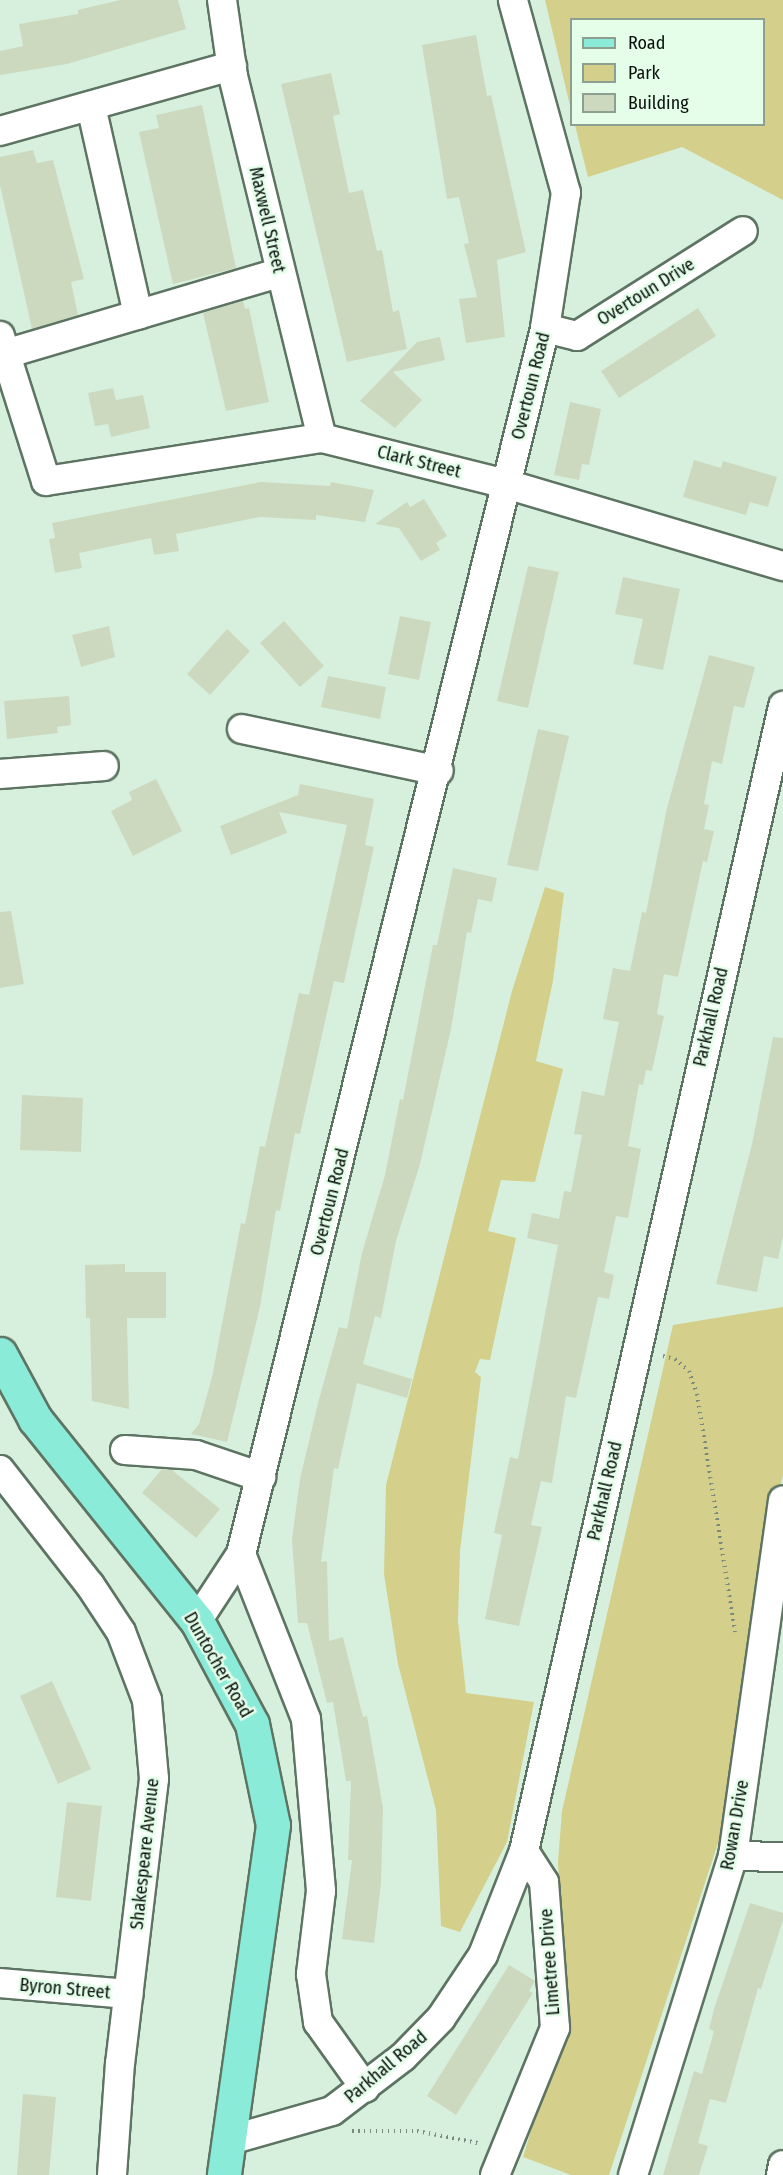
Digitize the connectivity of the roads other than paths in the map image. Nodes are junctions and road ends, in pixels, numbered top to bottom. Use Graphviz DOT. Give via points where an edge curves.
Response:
graph roads {
  1 [pos="222,0"];
  2 [pos="513,0"];
  3 [pos="232,66"];
  4 [pos="91,106"];
  5 [pos="0,131"];
  6 [pos="743,231"];
  7 [pos="279,273"];
  8 [pos="138,315"];
  9 [pos="545,328"];
  10 [pos="3,345"];
  11 [pos="322,438"];
  12 [pos="506,484"];
  13 [pos="783,566"];
  14 [pos="783,706"];
  15 [pos="242,729"];
  16 [pos="104,766"];
  17 [pos="438,771"];
  18 [pos="0,774"];
  19 [pos="0,1354"];
  20 [pos="125,1450"];
  21 [pos="0,1470"];
  22 [pos="261,1477"];
  23 [pos="783,1500"];
  24 [pos="241,1554"];
  25 [pos="197,1621"];
  26 [pos="524,1851"];
  27 [pos="733,1856"];
  28 [pos="783,1857"];
  29 [pos="0,1983"];
  30 [pos="129,1994"];
  31 [pos="365,2088"];
  32 [pos="230,2140"];
  33 [pos="500,2163"];
  34 [pos="783,2165"];
  35 [pos="112,2175"];
  36 [pos="224,2175"];
  37 [pos="633,2175"];
  38 [pos="781,2175"];
  1 -- 3 [label="street, Maxwell Street"];
  2 -- 9 [label="street, Overtoun Road" via="566,193"];
  3 -- 4 [label="street"];
  3 -- 7 [label="street, Maxwell Street"];
  4 -- 5 [label="street"];
  4 -- 8 [label="street"];
  6 -- 9 [label="street, Overtoun Drive" via="577,336"];
  7 -- 8 [label="street"];
  7 -- 11 [label="street, Maxwell Street"];
  8 -- 10 [label="street"];
  9 -- 12 [label="street, Overtoun Road"];
  10 -- 11 [label="street, Clark Street" via="46,480"];
  11 -- 12 [label="street, Clark Street"];
  12 -- 13 [label="street, Clark Street"];
  12 -- 17 [label="street, Overtoun Road"];
  14 -- 26 [label="street, Parkhall Road"];
  15 -- 17 [label="street"];
  16 -- 18 [label="street"];
  17 -- 22 [label="street, Overtoun Road"];
  19 -- 25 [label="main road, Duntocher Road" via="35,1419"];
  20 -- 22 [label="street" via="196,1455"];
  21 -- 30 [label="street, Shakespeare Avenue" via="90,1585 121,1632 147,1701 154,1779"];
  22 -- 24 [label="street, Overtoun Road"];
  23 -- 27 [label="street, Rowan Drive"];
  24 -- 25 [label="street, Overtoun Road"];
  24 -- 31 [label="street" via="306,1719 321,1891 311,1974 318,2022"];
  25 -- 32 [label="main road, Duntocher Road" via="252,1724 273,1825"];
  26 -- 31 [label="street, Parkhall Road" via="483,1955 441,2018"];
  26 -- 33 [label="street, Limetree Drive" via="544,1882 555,2028"];
  27 -- 28 [label="street"];
  27 -- 37 [label="street, Rowan Drive"];
  29 -- 30 [label="street, Byron Street"];
  30 -- 35 [label="street, Shakespeare Avenue"];
  31 -- 32 [label="street, Parkhall Road" via="332,2111"];
  32 -- 36 [label="main road, Duntocher Road"];
  34 -- 38 [label="street"];
}
